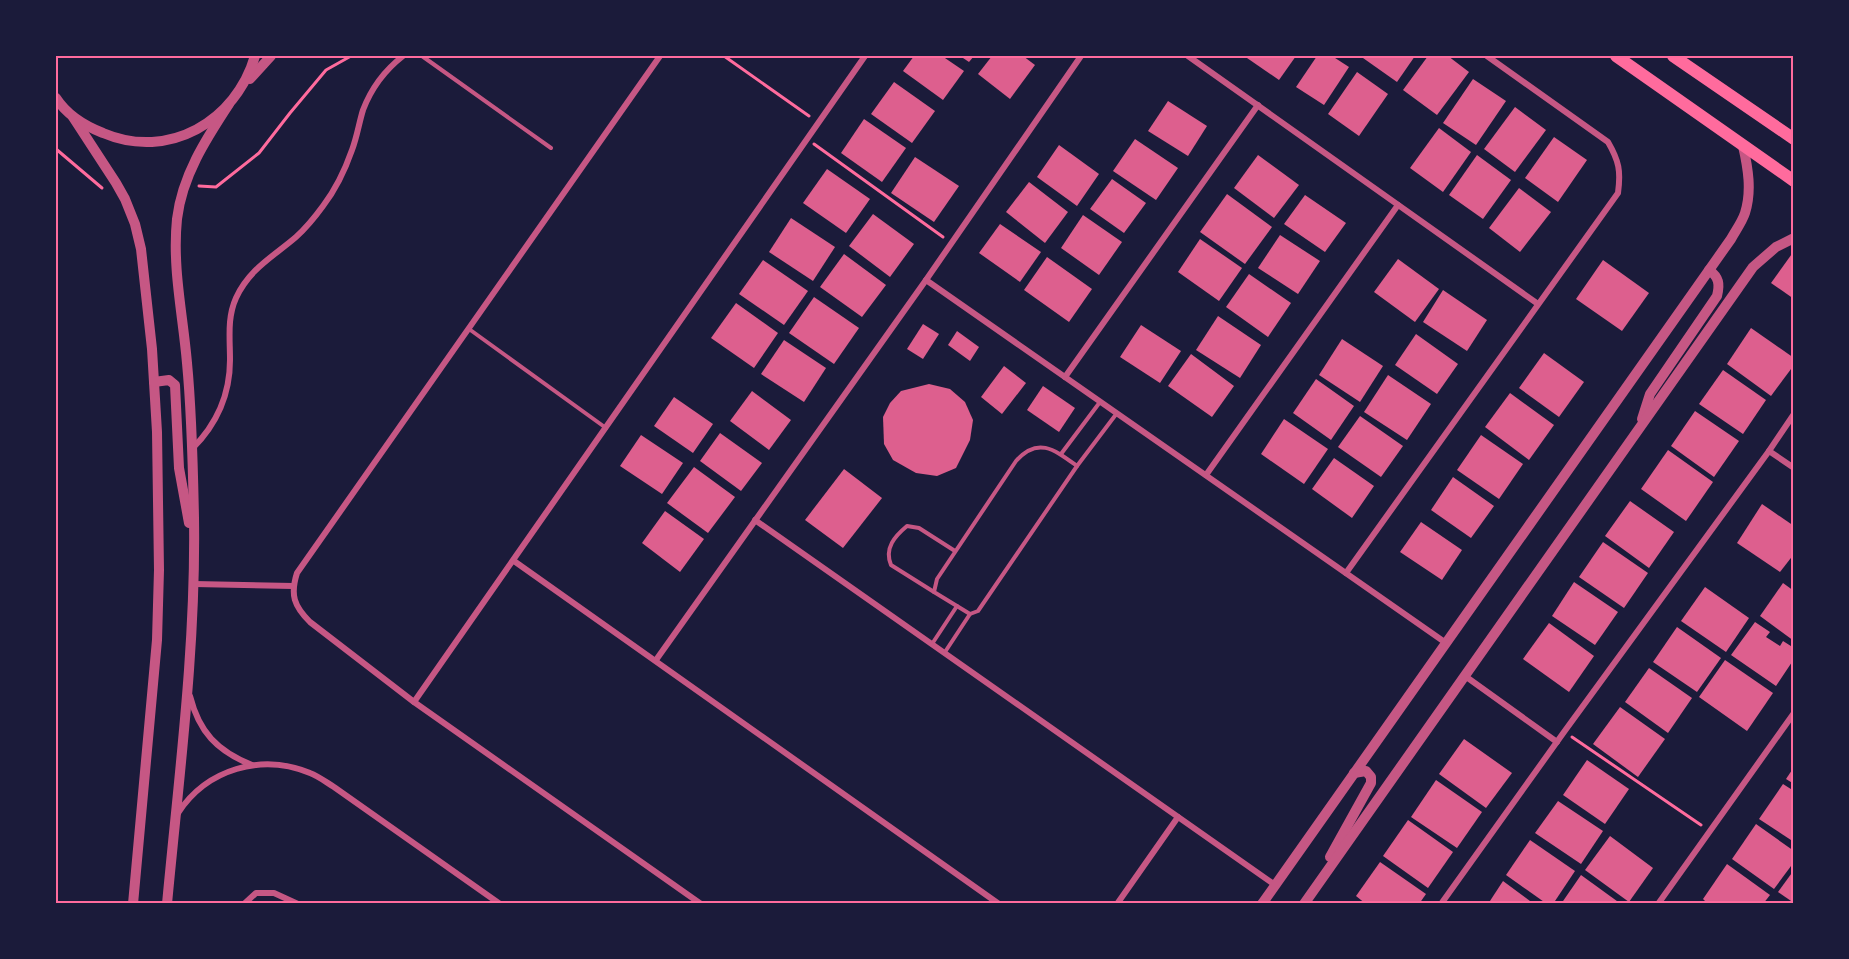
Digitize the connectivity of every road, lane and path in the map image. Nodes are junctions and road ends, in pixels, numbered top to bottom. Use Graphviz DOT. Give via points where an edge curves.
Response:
graph roads {
  1 [pos="255,56"];
  2 [pos="271,56"];
  3 [pos="351,56"];
  4 [pos="403,56"];
  5 [pos="422,56"];
  6 [pos="660,56"];
  7 [pos="724,56"];
  8 [pos="866,56"];
  9 [pos="1081,56"];
  10 [pos="1188,56"];
  11 [pos="1487,56"];
  12 [pos="1616,56"];
  13 [pos="1672,56"];
  14 [pos="242,88"];
  15 [pos="56,100"];
  16 [pos="230,104"];
  17 [pos="1258,105"];
  18 [pos="73,117"];
  19 [pos="818,123"];
  20 [pos="806,139"];
  21 [pos="1794,139"];
  22 [pos="1743,146"];
  23 [pos="551,148"];
  24 [pos="56,149"];
  25 [pos="1794,181"];
  26 [pos="185,186"];
  27 [pos="102,188"];
  28 [pos="1398,205"];
  29 [pos="1794,237"];
  30 [pos="951,243"];
  31 [pos="1709,270"];
  32 [pos="926,280"];
  33 [pos="1538,304"];
  34 [pos="469,329"];
  35 [pos="1065,377"];
  36 [pos="154,382"];
  37 [pos="1101,401"];
  38 [pos="1117,412"];
  39 [pos="1794,414"];
  40 [pos="606,428"];
  41 [pos="1638,430"];
  42 [pos="192,450"];
  43 [pos="1769,451"];
  44 [pos="1061,454"];
  45 [pos="1077,466"];
  46 [pos="1794,468"];
  47 [pos="1206,475"];
  48 [pos="755,520"];
  49 [pos="194,550"];
  50 [pos="955,551"];
  51 [pos="514,561"];
  52 [pos="1346,573"];
  53 [pos="194,584"];
  54 [pos="293,586"];
  55 [pos="934,592"];
  56 [pos="957,606"];
  57 [pos="970,614"];
  58 [pos="1446,643"];
  59 [pos="932,644"];
  60 [pos="945,652"];
  61 [pos="656,660"];
  62 [pos="1465,676"];
  63 [pos="189,678"];
  64 [pos="414,702"];
  65 [pos="1794,714"];
  66 [pos="1564,732"];
  67 [pos="1557,742"];
  68 [pos="252,765"];
  69 [pos="1354,773"];
  70 [pos="176,816"];
  71 [pos="1178,817"];
  72 [pos="1710,831"];
  73 [pos="1275,885"];
  74 [pos="1311,894"];
  75 [pos="133,903"];
  76 [pos="167,903"];
  77 [pos="244,903"];
  78 [pos="298,903"];
  79 [pos="500,903"];
  80 [pos="701,903"];
  81 [pos="999,903"];
  82 [pos="1117,903"];
  83 [pos="1262,903"];
  84 [pos="1304,903"];
  85 [pos="1441,903"];
  86 [pos="1658,903"];
  1 -- 14 [label="street"];
  2 -- 14 [label="street"];
  3 -- 26 [label="path" via="326,70 259,153 216,187"];
  4 -- 42 [label="street" via="371,93 345,168 322,207 296,236 259,265 236,297 229,321 226,394 213,425"];
  5 -- 23 [label="lane"];
  6 -- 34 [label="street"];
  7 -- 19 [label="path"];
  8 -- 19 [label="street"];
  9 -- 30 [label="street"];
  10 -- 17 [label="street"];
  11 -- 33 [label="street" via="1608,142 1617,158 1618,193"];
  12 -- 22 [label="main road"];
  13 -- 21 [label="main road"];
  14 -- 16 [label="street"];
  15 -- 18 [label="street"];
  16 -- 18 [label="street" via="195,130 154,141 111,137"];
  16 -- 26 [label="street" via="196,157"];
  17 -- 28 [label="street"];
  17 -- 35 [label="street"];
  18 -- 36 [label="street" via="116,183 135,224"];
  19 -- 20 [label="street"];
  20 -- 30 [label="path"];
  20 -- 40 [label="street"];
  22 -- 25 [label="main road"];
  22 -- 31 [label="street" via="1749,191 1744,214"];
  24 -- 27 [label="path"];
  26 -- 42 [label="street" via="175,248 188,363"];
  28 -- 33 [label="street"];
  28 -- 47 [label="street"];
  29 -- 41 [label="street" via="1753,267"];
  30 -- 32 [label="street"];
  31 -- 41 [label="street" via="1720,286 1717,296 1650,394"];
  31 -- 58 [label="street"];
  32 -- 35 [label="street"];
  32 -- 48 [label="street"];
  33 -- 52 [label="street"];
  34 -- 40 [label="lane"];
  34 -- 54 [label="street" via="297,573"];
  35 -- 37 [label="street"];
  36 -- 49 [label="street" via="169,380 175,385 179,468"];
  36 -- 75 [label="street" via="157,640"];
  37 -- 38 [label="street"];
  37 -- 44 [label="lane"];
  38 -- 45 [label="lane"];
  38 -- 47 [label="street"];
  39 -- 43 [label="street"];
  40 -- 51 [label="street"];
  41 -- 62 [label="street"];
  42 -- 49 [label="street"];
  43 -- 46 [label="street"];
  43 -- 66 [label="street"];
  44 -- 45 [label="lane"];
  44 -- 50 [label="lane" via="1047,447 1025,451"];
  45 -- 57 [label="lane" via="978,611"];
  47 -- 52 [label="street"];
  48 -- 59 [label="street"];
  48 -- 61 [label="street"];
  49 -- 53 [label="street"];
  50 -- 55 [label="lane" via="937,579"];
  50 -- 55 [label="lane" via="919,528 907,526 894,537 888,558 891,566"];
  51 -- 61 [label="street"];
  51 -- 64 [label="street"];
  52 -- 58 [label="street"];
  53 -- 54 [label="street"];
  53 -- 63 [label="street"];
  54 -- 64 [label="street" via="294,600 305,617"];
  55 -- 56 [label="lane"];
  56 -- 57 [label="lane"];
  56 -- 59 [label="lane"];
  57 -- 60 [label="lane"];
  58 -- 69 [label="street"];
  59 -- 60 [label="street"];
  60 -- 71 [label="street"];
  61 -- 81 [label="street"];
  62 -- 67 [label="street"];
  62 -- 74 [label="street"];
  63 -- 68 [label="street" via="194,710 210,739"];
  63 -- 70 [label="street"];
  64 -- 80 [label="street"];
  65 -- 72 [label="street"];
  66 -- 67 [label="street"];
  66 -- 72 [label="path"];
  67 -- 85 [label="street"];
  68 -- 70 [label="street" via="226,771 208,781 192,794"];
  68 -- 79 [label="street" via="282,765 310,773"];
  69 -- 73 [label="street"];
  69 -- 74 [label="street" via="1366,771 1371,783"];
  70 -- 76 [label="street"];
  71 -- 73 [label="street"];
  71 -- 82 [label="street"];
  72 -- 86 [label="street"];
  73 -- 83 [label="street"];
  74 -- 84 [label="street"];
  77 -- 78 [label="street" via="256,892 274,893"];
}
